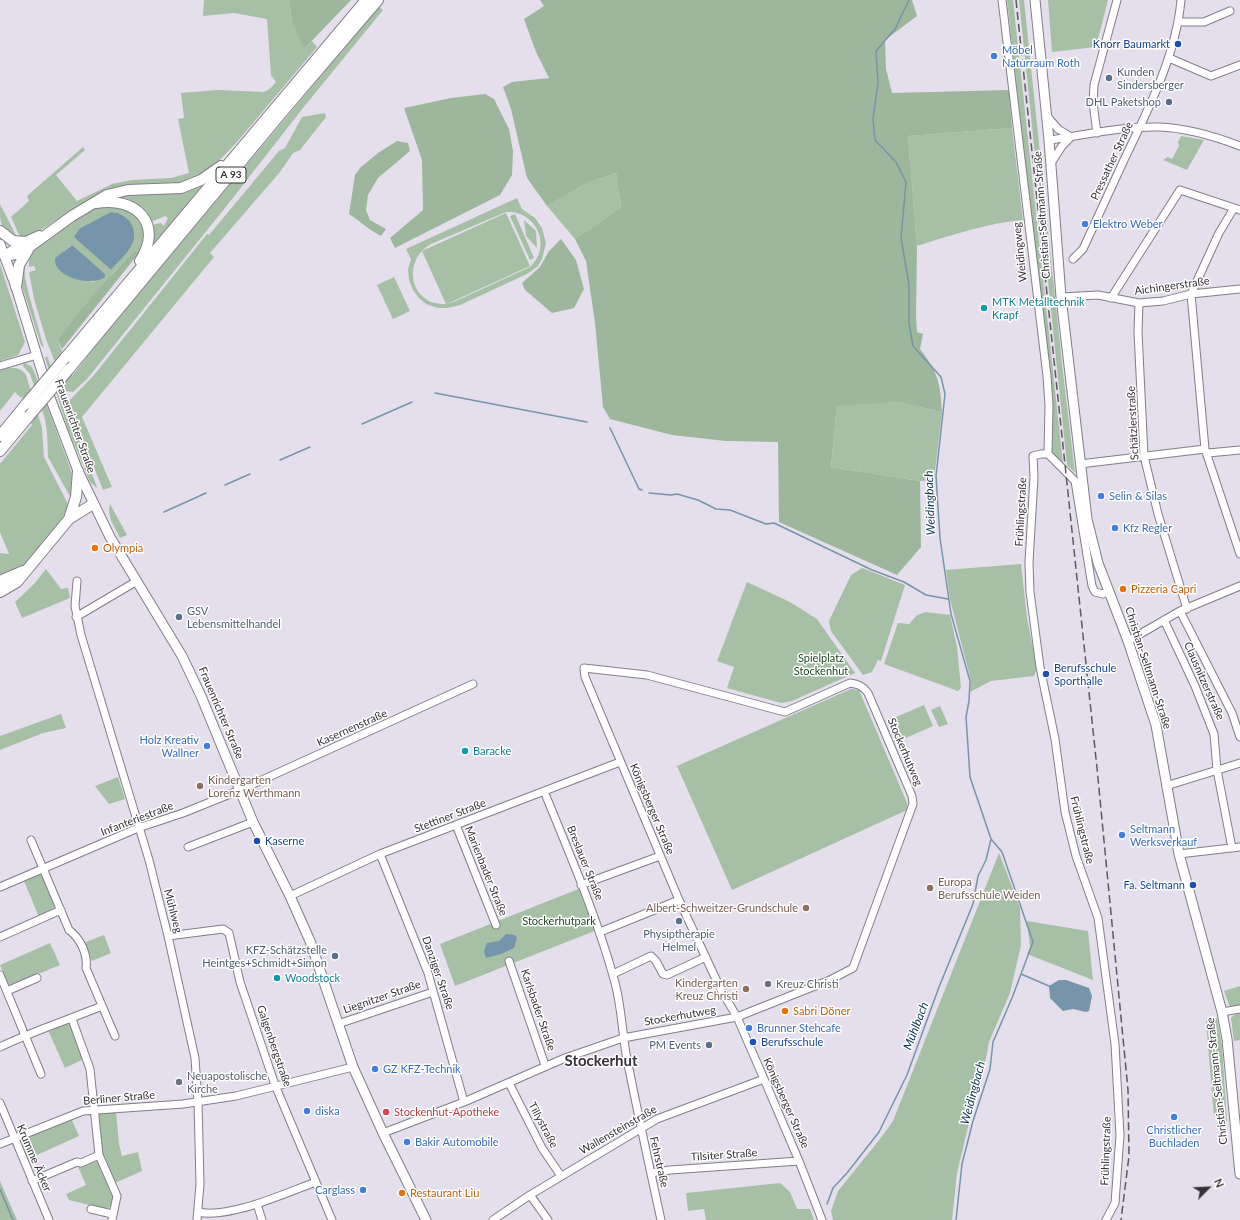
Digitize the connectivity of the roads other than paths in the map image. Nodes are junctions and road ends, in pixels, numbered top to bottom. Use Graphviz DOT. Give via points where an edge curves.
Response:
graph roads {
  1 [pos="366,0"];
  2 [pos="378,0"];
  3 [pos="1002,0"];
  4 [pos="1035,0"];
  5 [pos="1116,0"];
  6 [pos="1181,0"];
  7 [pos="1230,11"];
  8 [pos="1178,22"];
  9 [pos="1169,58"];
  10 [pos="1240,65"];
  11 [pos="1047,116"];
  12 [pos="1140,127"];
  13 [pos="1097,133"];
  14 [pos="1071,137"];
  15 [pos="1049,140"];
  16 [pos="1240,146"];
  17 [pos="233,156"];
  18 [pos="1051,165"];
  19 [pos="90,204"];
  20 [pos="1237,209"];
  21 [pos="0,231"];
  22 [pos="0,244"];
  23 [pos="28,244"];
  24 [pos="5,256"];
  25 [pos="1073,259"];
  26 [pos="16,287"];
  27 [pos="1240,289"];
  28 [pos="120,292"];
  29 [pos="1191,294"];
  30 [pos="1061,297"];
  31 [pos="1111,298"];
  32 [pos="1139,303"];
  33 [pos="37,355"];
  34 [pos="0,366"];
  35 [pos="0,436"];
  36 [pos="1240,450"];
  37 [pos="0,451"];
  38 [pos="1206,451"];
  39 [pos="1048,454"];
  40 [pos="1144,456"];
  41 [pos="1080,464"];
  42 [pos="78,471"];
  43 [pos="93,504"];
  44 [pos="69,520"];
  45 [pos="1240,554"];
  46 [pos="28,568"];
  47 [pos="0,581"];
  48 [pos="77,581"];
  49 [pos="137,581"];
  50 [pos="1240,586"];
  51 [pos="1109,591"];
  52 [pos="0,592"];
  53 [pos="1183,610"];
  54 [pos="76,617"];
  55 [pos="1164,620"];
  56 [pos="1128,641"];
  57 [pos="474,684"];
  58 [pos="861,686"];
  59 [pos="1240,737"];
  60 [pos="620,762"];
  61 [pos="1240,763"];
  62 [pos="1217,770"];
  63 [pos="1166,786"];
  64 [pos="240,790"];
  65 [pos="544,792"];
  66 [pos="253,822"];
  67 [pos="456,825"];
  68 [pos="138,828"];
  69 [pos="31,840"];
  70 [pos="188,847"];
  71 [pos="1240,847"];
  72 [pos="1232,848"];
  73 [pos="380,854"];
  74 [pos="1179,854"];
  75 [pos="660,856"];
  76 [pos="44,870"];
  77 [pos="581,885"];
  78 [pos="0,888"];
  79 [pos="290,896"];
  80 [pos="679,900"];
  81 [pos="61,910"];
  82 [pos="496,925"];
  83 [pos="600,932"];
  84 [pos="168,936"];
  85 [pos="0,937"];
  86 [pos="706,958"];
  87 [pos="509,961"];
  88 [pos="613,974"];
  89 [pos="0,975"];
  90 [pos="37,978"];
  91 [pos="7,991"];
  92 [pos="433,992"];
  93 [pos="102,1006"];
  94 [pos="1240,1009"];
  95 [pos="1222,1012"];
  96 [pos="737,1018"];
  97 [pos="72,1019"];
  98 [pos="338,1024"];
  99 [pos="25,1035"];
  100 [pos="115,1036"];
  101 [pos="624,1038"];
  102 [pos="0,1048"];
  103 [pos="545,1065"];
  104 [pos="353,1067"];
  105 [pos="41,1074"];
  106 [pos="764,1079"];
  107 [pos="509,1083"];
  108 [pos="275,1085"];
  109 [pos="198,1102"];
  110 [pos="464,1102"];
  111 [pos="0,1103"];
  112 [pos="95,1108"];
  113 [pos="640,1130"];
  114 [pos="383,1133"];
  115 [pos="14,1138"];
  116 [pos="0,1144"];
  117 [pos="99,1155"];
  118 [pos="799,1161"];
  119 [pos="651,1173"];
  120 [pos="1240,1174"];
  121 [pos="561,1176"];
  122 [pos="32,1181"];
  123 [pos="316,1182"];
  124 [pos="530,1195"];
  125 [pos="257,1204"];
  126 [pos="91,1209"];
  127 [pos="198,1212"];
  128 [pos="112,1217"];
  129 [pos="49,1220"];
  130 [pos="197,1220"];
  131 [pos="262,1220"];
  132 [pos="332,1220"];
  133 [pos="426,1220"];
  134 [pos="492,1220"];
  135 [pos="548,1220"];
  136 [pos="661,1220"];
  137 [pos="822,1220"];
  138 [pos="1106,1220"];
  1 -- 17 [label="highway, A 93"];
  2 -- 37 [label="highway, A 93, bridge"];
  3 -- 39 [label="street, Weidingweg" via="1047,376"];
  4 -- 11 [label="main road, Christian-Seltmann-Straße"];
  5 -- 13 [label="street" via="1094,85 1093,103"];
  6 -- 8 [label="street, Pressather Straße"];
  7 -- 8 [label="street" via="1204,22"];
  8 -- 9 [label="street, Pressather Straße"];
  9 -- 10 [label="street" via="1212,76"];
  9 -- 12 [label="street, Pressather Straße"];
  11 -- 14 [label="street" via="1058,129"];
  11 -- 15 [label="main road, Christian-Seltmann-Straße"];
  12 -- 13 [label="street"];
  12 -- 16 [label="street" via="1188,130"];
  12 -- 25 [label="street, Pressather Straße" via="1083,249"];
  13 -- 14 [label="street"];
  14 -- 15 [label="street"];
  14 -- 18 [label="street" via="1062,146"];
  15 -- 18 [label="main road, Christian-Seltmann-Straße"];
  17 -- 19 [label="highway" via="207,176 187,186 120,191"];
  17 -- 28 [label="highway, A 93"];
  18 -- 30 [label="main road, Christian-Seltmann-Straße"];
  19 -- 23 [label="highway"];
  19 -- 28 [label="highway" via="112,201 130,206 138,211 148,229 147,251"];
  20 -- 29 [label="street" via="1219,233"];
  20 -- 31 [label="street" via="1180,190"];
  21 -- 23 [label="highway" via="13,242"];
  22 -- 24 [label="main road, Frauenrichter Straße"];
  23 -- 24 [label="highway" via="16,255"];
  23 -- 26 [label="highway" via="17,272"];
  24 -- 26 [label="main road, Frauenrichter Straße"];
  26 -- 33 [label="main road, Frauenrichter Straße"];
  27 -- 29 [label="street, Aichingerstraße"];
  28 -- 35 [label="highway, A 93, bridge"];
  29 -- 32 [label="street, Aichingerstraße" via="1163,301"];
  29 -- 38 [label="street"];
  30 -- 31 [label="street, Aichingerstraße" via="1098,295"];
  30 -- 41 [label="main road, Christian-Seltmann-Straße"];
  31 -- 32 [label="street, Aichingerstraße"];
  32 -- 40 [label="street, Schätzlerstraße"];
  33 -- 34 [label="street"];
  33 -- 42 [label="main road, Frauenrichter Straße"];
  36 -- 38 [label="street"];
  38 -- 40 [label="street"];
  38 -- 45 [label="street"];
  39 -- 51 [label="street" via="1075,480 1092,586 1095,592 1103,594"];
  39 -- 138 [label="street, Frühlingstraße" via="1033,456 1030,592 1042,683 1055,739 1065,812 1076,856 1098,918 1115,1044 1120,1135 1115,1203"];
  40 -- 41 [label="street"];
  40 -- 53 [label="street, Schätzlerstraße"];
  41 -- 51 [label="main road, Christian-Seltmann-Straße" via="1092,541"];
  42 -- 43 [label="main road, Frauenrichter Straße"];
  42 -- 44 [label="highway" via="76,497"];
  43 -- 44 [label="highway"];
  43 -- 49 [label="main road, Frauenrichter Straße"];
  44 -- 46 [label="highway"];
  46 -- 47 [label="highway"];
  46 -- 52 [label="highway" via="17,582"];
  48 -- 54 [label="street, Mühlweg"];
  49 -- 54 [label="street"];
  49 -- 64 [label="main road, Frauenrichter Straße" via="192,676"];
  50 -- 53 [label="street"];
  51 -- 56 [label="main road, Christian-Seltmann-Straße"];
  53 -- 55 [label="street"];
  53 -- 59 [label="street, Schätzlerstraße" via="1232,714"];
  54 -- 68 [label="street, Mühlweg"];
  55 -- 56 [label="street"];
  55 -- 62 [label="street, Clausnitzerstraße" via="1208,715 1214,734"];
  56 -- 63 [label="main road, Christian-Seltmann-Straße" via="1156,725"];
  57 -- 64 [label="street, Kasernenstraße"];
  58 -- 60 [label="street, Königsberger Straße" via="850,683 785,712 647,675 584,668 585,677"];
  58 -- 96 [label="street, Stockerhutweg" via="868,693 912,796 912,804 857,961 849,971"];
  60 -- 65 [label="street, Stettiner Straße"];
  60 -- 75 [label="street, Königsberger Straße"];
  61 -- 62 [label="street"];
  62 -- 63 [label="street"];
  62 -- 72 [label="street, Clausnitzerstraße"];
  63 -- 74 [label="main road, Christian-Seltmann-Straße"];
  64 -- 66 [label="main road, Frauenrichter Straße"];
  64 -- 68 [label="street, Infanteriestraße"];
  65 -- 67 [label="street, Stettiner Straße"];
  65 -- 77 [label="street, Breslauer Straße"];
  66 -- 70 [label="street"];
  66 -- 79 [label="main road, Frauenrichter Straße"];
  67 -- 73 [label="street, Stettiner Straße"];
  67 -- 82 [label="street, Marienbader Straße"];
  68 -- 76 [label="street, Infanteriestraße"];
  68 -- 84 [label="street, Mühlweg" via="149,860"];
  69 -- 76 [label="street"];
  71 -- 72 [label="street"];
  72 -- 74 [label="street"];
  73 -- 79 [label="street, Stettiner Straße"];
  73 -- 92 [label="street, Danziger Straße"];
  74 -- 95 [label="main road, Christian-Seltmann-Straße"];
  75 -- 77 [label="street"];
  75 -- 80 [label="street, Königsberger Straße"];
  76 -- 78 [label="street"];
  76 -- 81 [label="street"];
  77 -- 83 [label="street, Breslauer Straße"];
  79 -- 98 [label="main road, Frauenrichter Straße" via="316,957"];
  80 -- 83 [label="street"];
  80 -- 86 [label="street, Königsberger Straße"];
  81 -- 85 [label="street"];
  81 -- 93 [label="street" via="69,930 77,936 87,960 86,968"];
  83 -- 88 [label="street, Breslauer Straße"];
  84 -- 108 [label="street, Galgenbergstraße" via="224,929 229,933 240,982"];
  84 -- 109 [label="street, Mühlweg" via="195,1058"];
  86 -- 88 [label="street" via="667,975 663,974 651,956"];
  86 -- 96 [label="street, Königsberger Straße"];
  87 -- 103 [label="street, Karlsbader Straße"];
  88 -- 101 [label="street, Breslauer Straße"];
  89 -- 91 [label="street"];
  90 -- 91 [label="street"];
  91 -- 99 [label="street"];
  92 -- 98 [label="street, Liegnitzer Straße"];
  92 -- 110 [label="street, Danziger Straße"];
  93 -- 97 [label="street"];
  93 -- 100 [label="street"];
  94 -- 95 [label="street"];
  95 -- 120 [label="main road, Christian-Seltmann-Straße"];
  96 -- 101 [label="street, Stockerhutweg"];
  96 -- 106 [label="street, Königsberger Straße"];
  97 -- 99 [label="street"];
  97 -- 112 [label="street" via="90,1069"];
  98 -- 104 [label="main road, Frauenrichter Straße"];
  99 -- 102 [label="street"];
  99 -- 105 [label="street"];
  101 -- 103 [label="street, Stockerhutweg"];
  101 -- 113 [label="street, Fehrstraße"];
  103 -- 107 [label="street, Stockerhutweg"];
  104 -- 108 [label="street, Berliner Straße"];
  104 -- 114 [label="main road, Frauenrichter Straße"];
  106 -- 113 [label="street, Wallensteinstraße" via="674,1112"];
  106 -- 118 [label="street, Königsberger Straße"];
  107 -- 110 [label="street, Stockerhutweg"];
  107 -- 121 [label="street, Tillystraße" via="542,1148"];
  108 -- 109 [label="street, Berliner Straße" via="236,1096"];
  108 -- 123 [label="street, Galgenbergstraße"];
  109 -- 112 [label="street, Berliner Straße"];
  109 -- 127 [label="street, Mühlweg"];
  110 -- 114 [label="street, Stockerhutweg"];
  111 -- 115 [label="street, Krumme Äcker"];
  112 -- 115 [label="street, Berliner Straße"];
  112 -- 117 [label="street"];
  113 -- 119 [label="street, Fehrstraße"];
  113 -- 121 [label="street, Wallensteinstraße"];
  114 -- 133 [label="main road, Frauenrichter Straße"];
  115 -- 116 [label="street, Berliner Straße"];
  115 -- 122 [label="street, Krumme Äcker"];
  117 -- 122 [label="street"];
  117 -- 128 [label="street" via="117,1196"];
  118 -- 119 [label="street, Tilsiter Straße"];
  118 -- 137 [label="street, Königsberger Straße"];
  119 -- 136 [label="street, Fehrstraße"];
  121 -- 124 [label="street, Wallensteinstraße"];
  122 -- 129 [label="street, Krumme Äcker"];
  123 -- 125 [label="street"];
  123 -- 132 [label="street, Galgenbergstraße"];
  124 -- 134 [label="street, Wallensteinstraße"];
  124 -- 135 [label="street"];
  125 -- 127 [label="street" via="206,1214"];
  125 -- 131 [label="street"];
  126 -- 128 [label="street"];
  127 -- 130 [label="street, Mühlweg"];
}
